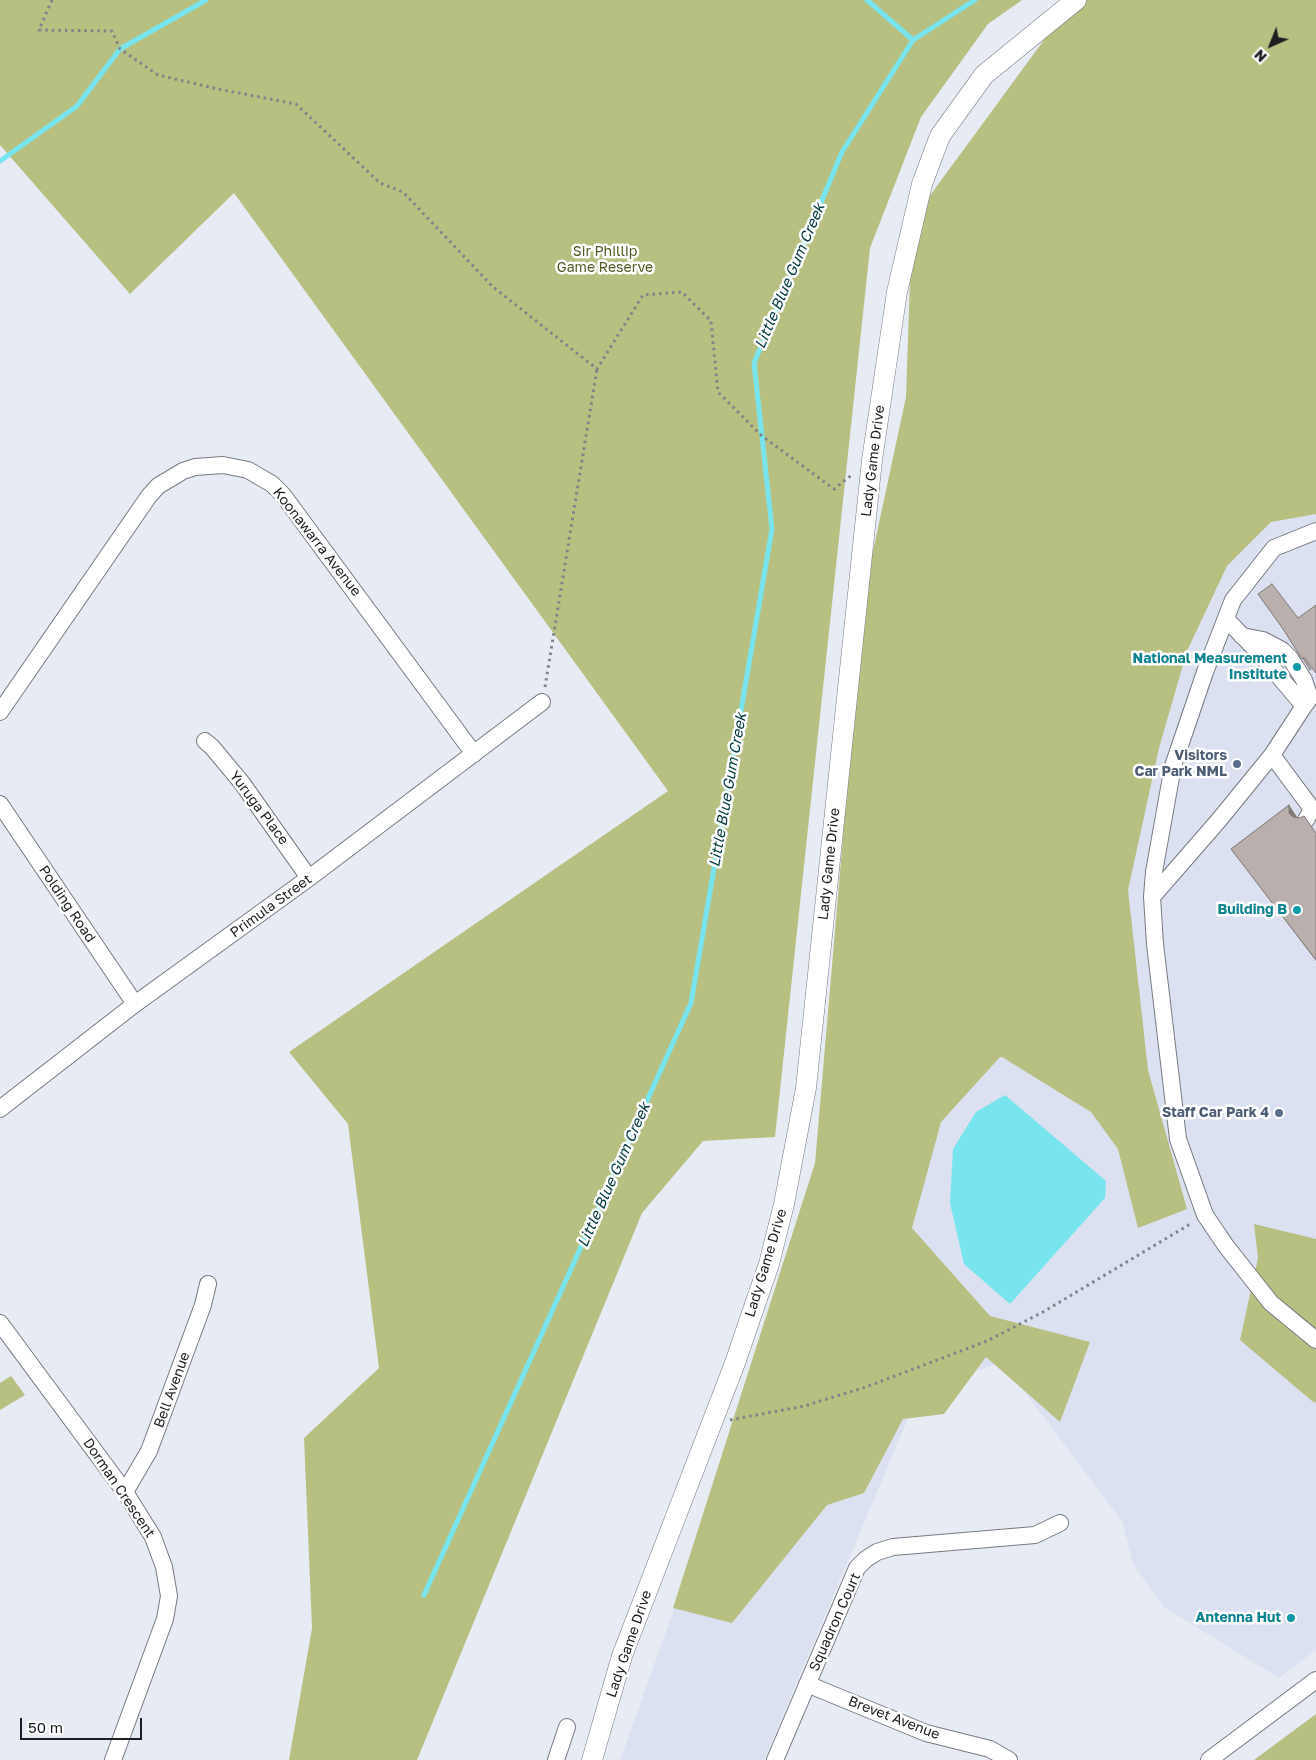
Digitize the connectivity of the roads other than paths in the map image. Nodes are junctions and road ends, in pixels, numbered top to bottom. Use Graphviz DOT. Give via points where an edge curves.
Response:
graph roads {
  1 [pos="1076,0"];
  2 [pos="1316,531"];
  3 [pos="1227,620"];
  4 [pos="542,702"];
  5 [pos="0,712"];
  6 [pos="204,741"];
  7 [pos="474,754"];
  8 [pos="1272,755"];
  9 [pos="0,804"];
  10 [pos="1306,820"];
  11 [pos="309,878"];
  12 [pos="1152,897"];
  13 [pos="135,1004"];
  14 [pos="0,1109"];
  15 [pos="208,1284"];
  16 [pos="0,1323"];
  17 [pos="1316,1340"];
  18 [pos="125,1492"];
  19 [pos="1060,1523"];
  20 [pos="1316,1680"];
  21 [pos="807,1684"];
  22 [pos="567,1727"];
  23 [pos="114,1760"];
  24 [pos="556,1760"];
  25 [pos="592,1760"];
  26 [pos="775,1760"];
  27 [pos="1008,1760"];
  28 [pos="1209,1760"];
  1 -- 25 [label="main road, Lady Game Drive" via="984,75 940,136 922,184 897,292 872,460 806,1088 784,1204 769,1264 735,1363 622,1656"];
  2 -- 3 [label="street" via="1274,548 1234,600"];
  3 -- 8 [label="street" via="1304,706"];
  3 -- 12 [label="street" via="1173,766"];
  4 -- 7 [label="street, Primula Street"];
  5 -- 7 [label="street, Koonawarra Avenue" via="149,496 183,471 223,465 248,470 272,484 283,495"];
  6 -- 11 [label="street, Yuruga Place" via="242,783"];
  7 -- 11 [label="street, Primula Street"];
  8 -- 10 [label="street" via="1312,809"];
  8 -- 12 [label="street"];
  9 -- 13 [label="street, Polding Road"];
  11 -- 13 [label="street, Primula Street"];
  12 -- 17 [label="street" via="1178,1139 1205,1215 1271,1303"];
  13 -- 14 [label="street, Primula Street"];
  15 -- 18 [label="street, Bell Avenue" via="204,1305 149,1451"];
  16 -- 18 [label="street, Dorman Crescent"];
  18 -- 23 [label="street, Dorman Crescent" via="153,1537 164,1567 169,1596 165,1619"];
  19 -- 21 [label="street, Squadron Court" via="1035,1535 893,1546 866,1559 857,1568"];
  20 -- 28 [label="street"];
  21 -- 26 [label="street, Squadron Court"];
  21 -- 27 [label="street, Brevet Avenue" via="926,1733 990,1749"];
  22 -- 24 [label="street"];
}
